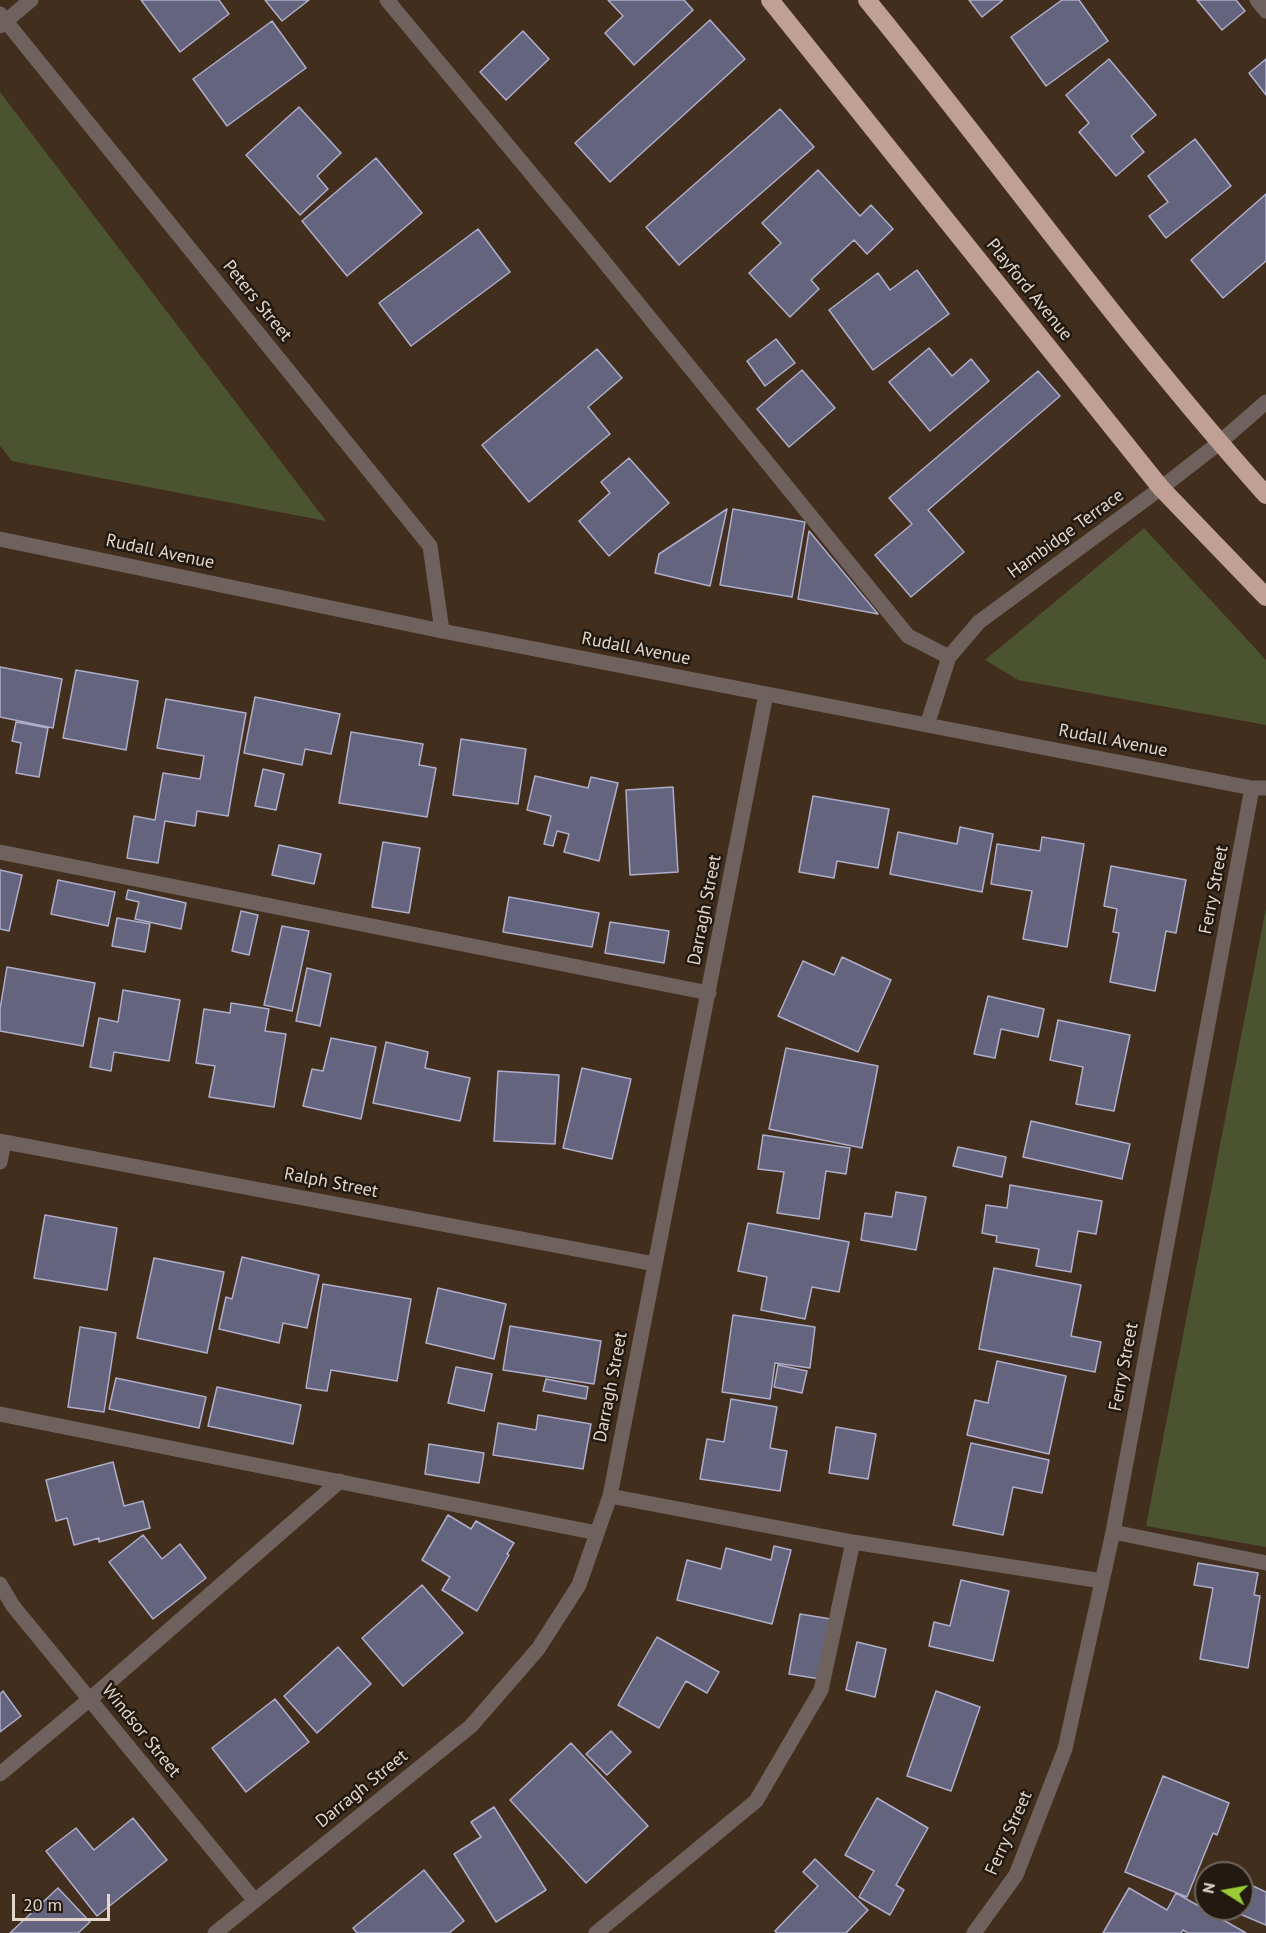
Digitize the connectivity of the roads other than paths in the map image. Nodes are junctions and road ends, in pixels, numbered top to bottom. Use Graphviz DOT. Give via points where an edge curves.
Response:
graph roads {
  1 [pos="31,0"];
  2 [pos="387,0"];
  3 [pos="771,0"];
  4 [pos="867,0"];
  5 [pos="1257,0"];
  6 [pos="1266,11"];
  7 [pos="2,20"];
  8 [pos="1266,402"];
  9 [pos="1219,443"];
  10 [pos="1161,488"];
  11 [pos="1266,495"];
  12 [pos="0,538"];
  13 [pos="1266,597"];
  14 [pos="442,631"];
  15 [pos="949,657"];
  16 [pos="766,694"];
  17 [pos="927,725"];
  18 [pos="1259,788"];
  19 [pos="0,852"];
  20 [pos="709,993"];
  21 [pos="2,1142"];
  22 [pos="0,1162"];
  23 [pos="655,1264"];
  24 [pos="0,1414"];
  25 [pos="339,1481"];
  26 [pos="610,1497"];
  27 [pos="1113,1532"];
  28 [pos="597,1533"];
  29 [pos="853,1542"];
  30 [pos="1266,1563"];
  31 [pos="1102,1581"];
  32 [pos="0,1584"];
  33 [pos="90,1700"];
  34 [pos="0,1774"];
  35 [pos="255,1901"];
  36 [pos="215,1933"];
  37 [pos="596,1933"];
  38 [pos="974,1933"];
  1 -- 7 [label="street"];
  2 -- 15 [label="street" via="908,636"];
  3 -- 10 [label="highway, Playford Avenue"];
  4 -- 9 [label="highway"];
  5 -- 6 [label="street"];
  7 -- 14 [label="street, Peters Street" via="430,546"];
  8 -- 9 [label="street, Hambidge Terrace"];
  9 -- 10 [label="street, Hambidge Terrace"];
  9 -- 11 [label="highway"];
  10 -- 13 [label="highway, Playford Avenue"];
  10 -- 15 [label="street, Hambidge Terrace" via="979,622"];
  12 -- 14 [label="street, Rudall Avenue"];
  14 -- 16 [label="street, Rudall Avenue"];
  15 -- 17 [label="street, Hambidge Terrace"];
  16 -- 17 [label="street, Rudall Avenue"];
  16 -- 20 [label="street, Darragh Street"];
  17 -- 18 [label="street, Rudall Avenue"];
  18 -- 27 [label="street, Ferry Street"];
  19 -- 20 [label="street"];
  20 -- 23 [label="street, Darragh Street"];
  21 -- 22 [label="street"];
  21 -- 23 [label="street, Ralph Street"];
  23 -- 26 [label="street, Darragh Street"];
  24 -- 25 [label="street"];
  25 -- 28 [label="street"];
  25 -- 33 [label="street"];
  26 -- 28 [label="street, Darragh Street"];
  26 -- 29 [label="street"];
  27 -- 30 [label="street"];
  27 -- 31 [label="street, Ferry Street"];
  28 -- 35 [label="street, Darragh Street" via="579,1585 537,1649 471,1726"];
  29 -- 31 [label="street"];
  29 -- 37 [label="street" via="821,1690 756,1801"];
  31 -- 38 [label="street, Ferry Street" via="1065,1749 1016,1875"];
  32 -- 33 [label="street, Windsor Street" via="12,1605"];
  33 -- 34 [label="street"];
  33 -- 35 [label="street, Windsor Street"];
  35 -- 36 [label="street, Darragh Street"];
}
